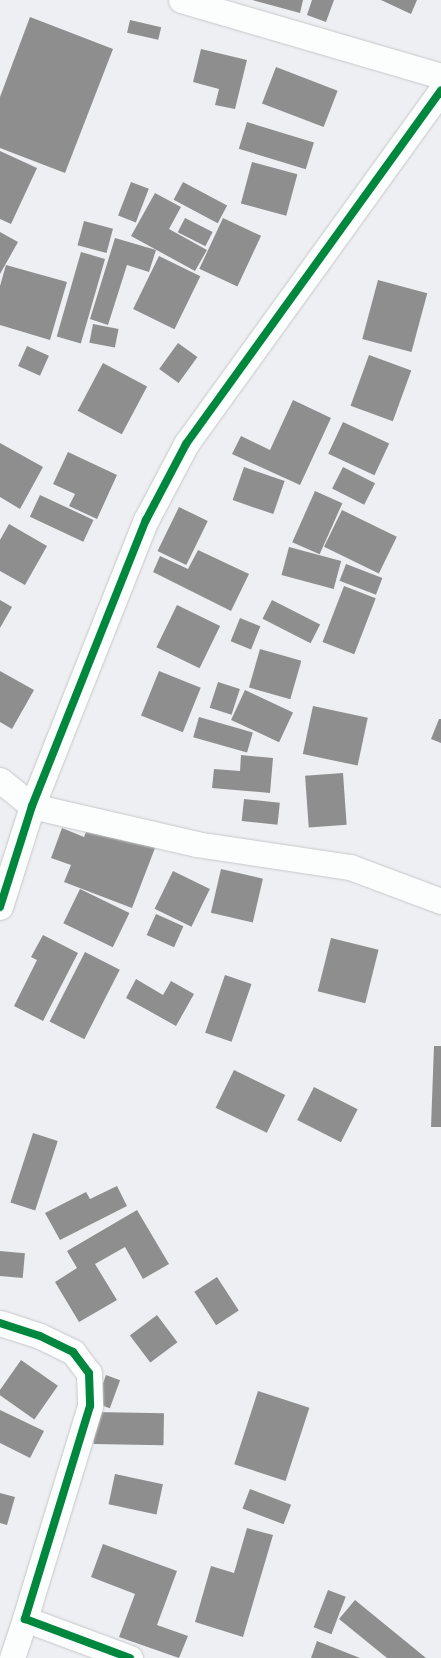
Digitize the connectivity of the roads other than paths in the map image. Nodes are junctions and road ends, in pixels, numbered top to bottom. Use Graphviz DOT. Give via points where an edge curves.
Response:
graph roads {
  1 [pos="181,0"];
  2 [pos="441,76"];
  3 [pos="441,90"];
  4 [pos="0,780"];
  5 [pos="32,806"];
  6 [pos="441,901"];
  7 [pos="0,907"];
  8 [pos="0,1323"];
  9 [pos="25,1619"];
  10 [pos="12,1658"];
  11 [pos="130,1658"];
  1 -- 2 [label="street"];
  3 -- 5 [label="street" via="186,444 146,520"];
  4 -- 5 [label="street"];
  5 -- 6 [label="street" via="196,844 350,867"];
  5 -- 7 [label="street"];
  8 -- 9 [label="street" via="40,1336 73,1352 89,1373 90,1406"];
  9 -- 10 [label="street"];
  9 -- 11 [label="street"];
}
